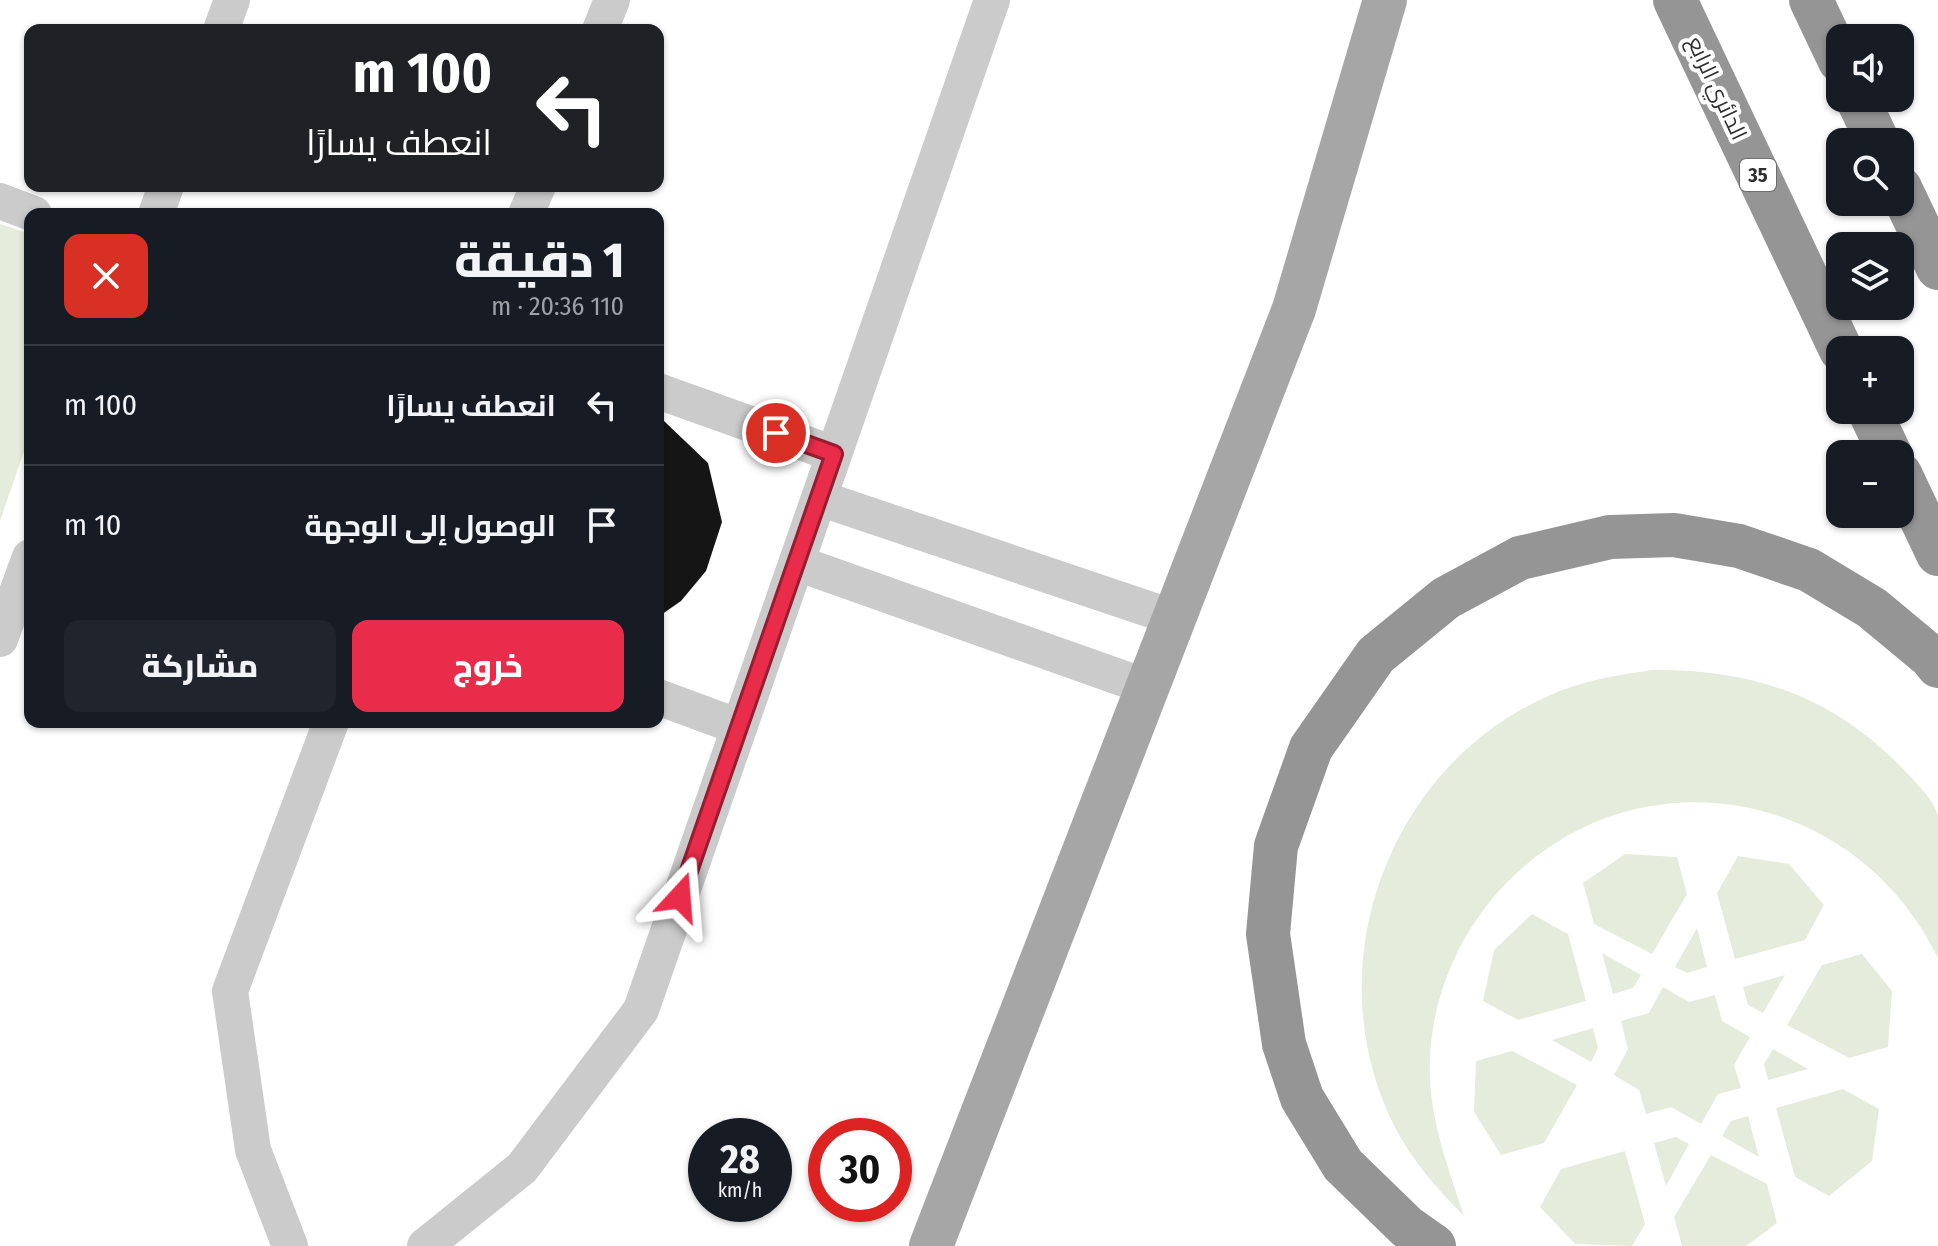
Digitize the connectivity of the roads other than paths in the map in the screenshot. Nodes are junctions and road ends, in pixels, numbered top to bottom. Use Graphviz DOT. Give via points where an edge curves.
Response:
graph roads {
  1 [pos="232,0"];
  2 [pos="612,0"];
  3 [pos="992,0"];
  4 [pos="1385,0"];
  5 [pos="1675,0"];
  6 [pos="1811,0"];
  7 [pos="223,24"];
  8 [pos="602,24"];
  9 [pos="1826,32"];
  10 [pos="0,201"];
  11 [pos="24,210"];
  12 [pos="1913,216"];
  13 [pos="1938,268"];
  14 [pos="1834,336"];
  15 [pos="664,393"];
  16 [pos="834,454"];
  17 [pos="819,498"];
  18 [pos="1914,503"];
  19 [pos="1938,554"];
  20 [pos="797,563"];
  21 [pos="24,573"];
  22 [pos="1175,618"];
  23 [pos="0,639"];
  24 [pos="1938,666"];
  25 [pos="1147,687"];
  26 [pos="664,699"];
  27 [pos="739,727"];
  28 [pos="329,728"];
  29 [pos="290,1246"];
  30 [pos="425,1246"];
  31 [pos="931,1246"];
  32 [pos="1434,1246"];
  1 -- 7 [label="street"];
  2 -- 8 [label="street"];
  3 -- 16 [label="street"];
  4 -- 22 [label="main road" via="1294,309"];
  5 -- 14 [label="highway, الدائري الرابع / 35"];
  6 -- 9 [label="highway"];
  10 -- 11 [label="street"];
  12 -- 13 [label="highway"];
  15 -- 16 [label="street"];
  16 -- 17 [label="street"];
  17 -- 20 [label="street"];
  17 -- 22 [label="street"];
  18 -- 19 [label="highway"];
  20 -- 25 [label="street"];
  20 -- 27 [label="street"];
  21 -- 23 [label="street"];
  22 -- 25 [label="main road"];
  24 -- 32 [label="highway" via="1872,608 1809,570 1739,546 1674,535 1610,537 1520,558 1446,598 1376,655 1311,748 1276,846 1268,934 1284,1044 1302,1098 1343,1165"];
  25 -- 31 [label="main road"];
  26 -- 27 [label="street"];
  27 -- 30 [label="street" via="641,1010 522,1168"];
  28 -- 29 [label="street" via="230,991 253,1150"];
}
